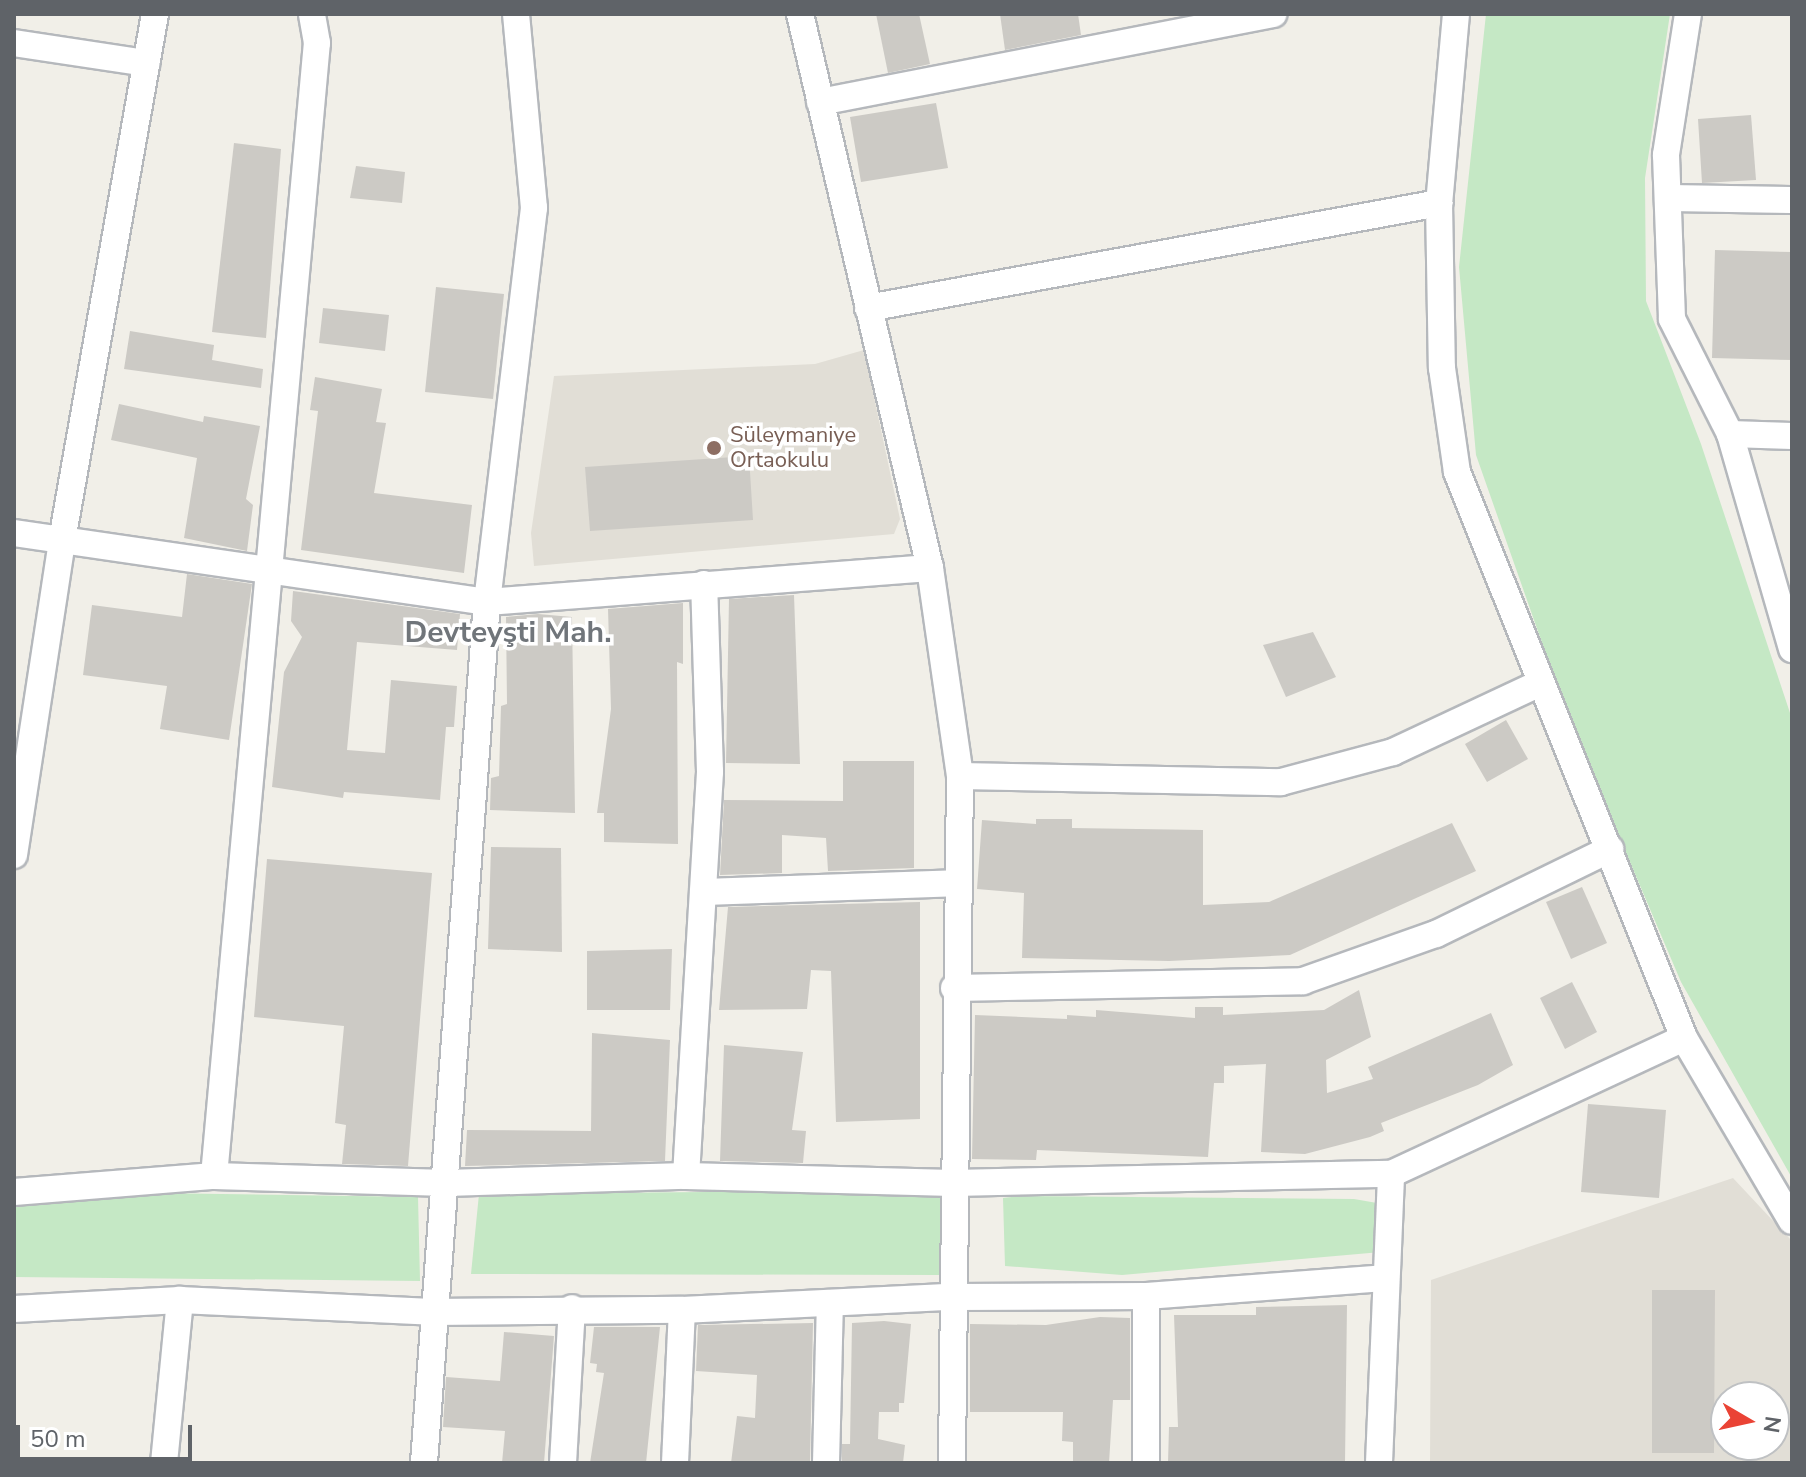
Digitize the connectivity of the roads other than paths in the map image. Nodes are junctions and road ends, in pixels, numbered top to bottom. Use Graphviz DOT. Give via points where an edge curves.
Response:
graph roads {
  1 [pos="155,14"];
  2 [pos="312,14"];
  3 [pos="516,14"];
  4 [pos="800,14"];
  5 [pos="1274,14"];
  6 [pos="1456,14"];
  7 [pos="1688,14"];
  8 [pos="14,43"];
  9 [pos="147,63"];
  10 [pos="820,102"];
  11 [pos="1668,198"];
  12 [pos="1792,200"];
  13 [pos="1439,203"];
  14 [pos="868,308"];
  15 [pos="1730,434"];
  16 [pos="1792,436"];
  17 [pos="14,533"];
  18 [pos="62,540"];
  19 [pos="270,568"];
  20 [pos="930,568"];
  21 [pos="704,584"];
  22 [pos="487,602"];
  23 [pos="1791,644"];
  24 [pos="1540,683"];
  25 [pos="960,776"];
  26 [pos="1610,849"];
  27 [pos="14,855"];
  28 [pos="956,883"];
  29 [pos="703,892"];
  30 [pos="954,988"];
  31 [pos="1684,1038"];
  32 [pos="1391,1174"];
  33 [pos="214,1176"];
  34 [pos="686,1176"];
  35 [pos="446,1183"];
  36 [pos="953,1183"];
  37 [pos="14,1192"];
  38 [pos="1792,1221"];
  39 [pos="1384,1278"];
  40 [pos="1146,1296"];
  41 [pos="951,1297"];
  42 [pos="180,1300"];
  43 [pos="830,1303"];
  44 [pos="572,1308"];
  45 [pos="14,1309"];
  46 [pos="682,1310"];
  47 [pos="432,1312"];
  48 [pos="164,1463"];
  49 [pos="424,1463"];
  50 [pos="563,1463"];
  51 [pos="675,1463"];
  52 [pos="826,1463"];
  53 [pos="952,1463"];
  54 [pos="1146,1463"];
  55 [pos="1379,1463"];
  1 -- 9 [label="street"];
  2 -- 19 [label="street" via="317,43"];
  3 -- 22 [label="street" via="534,208"];
  4 -- 10 [label="street"];
  5 -- 10 [label="street"];
  6 -- 13 [label="street"];
  7 -- 11 [label="street" via="1670,104"];
  8 -- 9 [label="street"];
  9 -- 18 [label="street"];
  10 -- 14 [label="street"];
  11 -- 12 [label="street"];
  11 -- 15 [label="street" via="1672,319"];
  13 -- 14 [label="street"];
  13 -- 24 [label="street" via="1442,368 1457,472"];
  14 -- 20 [label="street"];
  15 -- 16 [label="street"];
  15 -- 23 [label="street"];
  17 -- 18 [label="street"];
  18 -- 19 [label="street"];
  18 -- 27 [label="street"];
  19 -- 22 [label="street"];
  19 -- 33 [label="street"];
  20 -- 21 [label="street"];
  20 -- 25 [label="street"];
  21 -- 22 [label="street"];
  21 -- 29 [label="street" via="710,772"];
  22 -- 35 [label="street"];
  24 -- 25 [label="street" via="1393,752 1281,782"];
  24 -- 26 [label="street"];
  25 -- 28 [label="street"];
  26 -- 30 [label="street" via="1436,934 1303,981"];
  26 -- 31 [label="street"];
  28 -- 29 [label="street"];
  28 -- 30 [label="street"];
  29 -- 34 [label="street"];
  30 -- 36 [label="street"];
  31 -- 32 [label="street"];
  31 -- 38 [label="street"];
  32 -- 36 [label="street"];
  32 -- 39 [label="street"];
  33 -- 35 [label="street"];
  33 -- 37 [label="street"];
  34 -- 35 [label="street"];
  34 -- 36 [label="street"];
  35 -- 47 [label="street"];
  36 -- 41 [label="street"];
  39 -- 40 [label="street"];
  39 -- 55 [label="street"];
  40 -- 41 [label="street"];
  40 -- 54 [label="street"];
  41 -- 43 [label="street"];
  41 -- 53 [label="street"];
  42 -- 45 [label="street"];
  42 -- 47 [label="street"];
  42 -- 48 [label="street"];
  43 -- 46 [label="street"];
  43 -- 52 [label="street"];
  44 -- 46 [label="street"];
  44 -- 47 [label="street"];
  44 -- 50 [label="street"];
  46 -- 51 [label="street"];
  47 -- 49 [label="street"];
}
